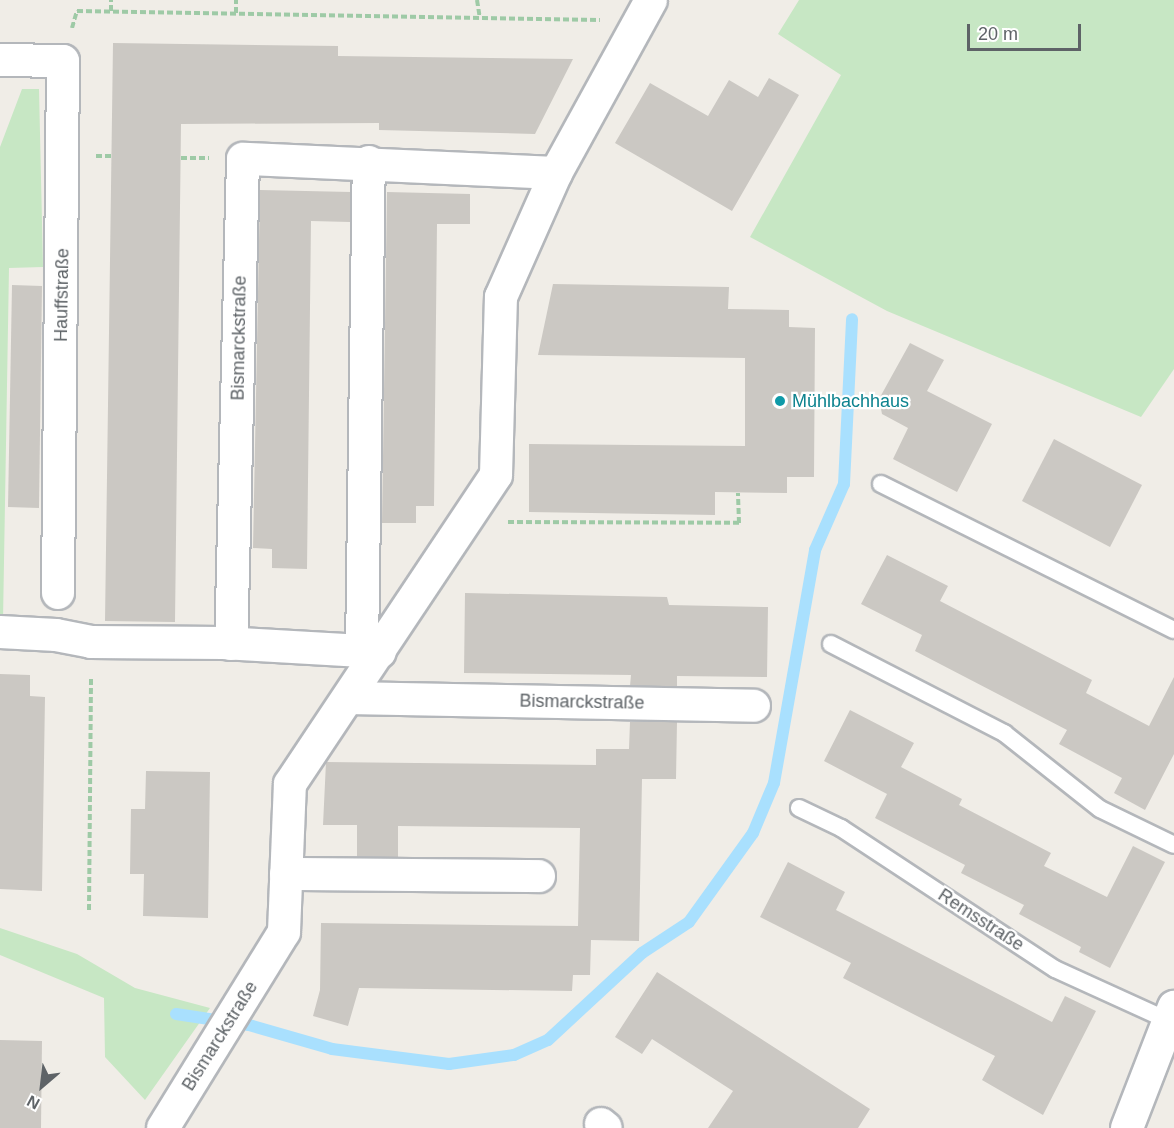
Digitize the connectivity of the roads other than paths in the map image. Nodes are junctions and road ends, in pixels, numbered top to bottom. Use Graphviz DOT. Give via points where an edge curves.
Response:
graph roads {
  1 [pos="645,10"];
  2 [pos="0,60"];
  3 [pos="369,162"];
  4 [pos="556,173"];
  5 [pos="881,484"];
  6 [pos="58,592"];
  7 [pos="1174,630"];
  8 [pos="0,632"];
  9 [pos="231,644"];
  10 [pos="831,644"];
  11 [pos="371,651"];
  12 [pos="350,698"];
  13 [pos="754,706"];
  14 [pos="799,808"];
  15 [pos="1174,845"];
  16 [pos="286,874"];
  17 [pos="539,876"];
  18 [pos="1172,1014"];
  19 [pos="164,1128"];
  20 [pos="1127,1128"];
  1 -- 4 [label="street, Bismarckstraße"];
  2 -- 6 [label="street, Hauffstraße" via="63,61"];
  3 -- 4 [label="street, Bismarckstraße"];
  3 -- 9 [label="street, Bismarckstraße" via="243,159"];
  3 -- 11 [label="street"];
  4 -- 11 [label="street, Bismarckstraße" via="501,297 496,475"];
  5 -- 7 [label="lane"];
  8 -- 9 [label="street" via="56,635 92,642"];
  9 -- 11 [label="street"];
  10 -- 15 [label="lane" via="1004,733 1100,809"];
  11 -- 12 [label="street, Bismarckstraße"];
  12 -- 13 [label="street, Bismarckstraße"];
  12 -- 16 [label="street, Bismarckstraße" via="290,784"];
  14 -- 18 [label="lane, Remsstraße" via="841,828 1055,969"];
  16 -- 17 [label="street"];
  16 -- 19 [label="street, Bismarckstraße" via="284,932"];
  18 -- 20 [label="street, Remsstraße"];
}
